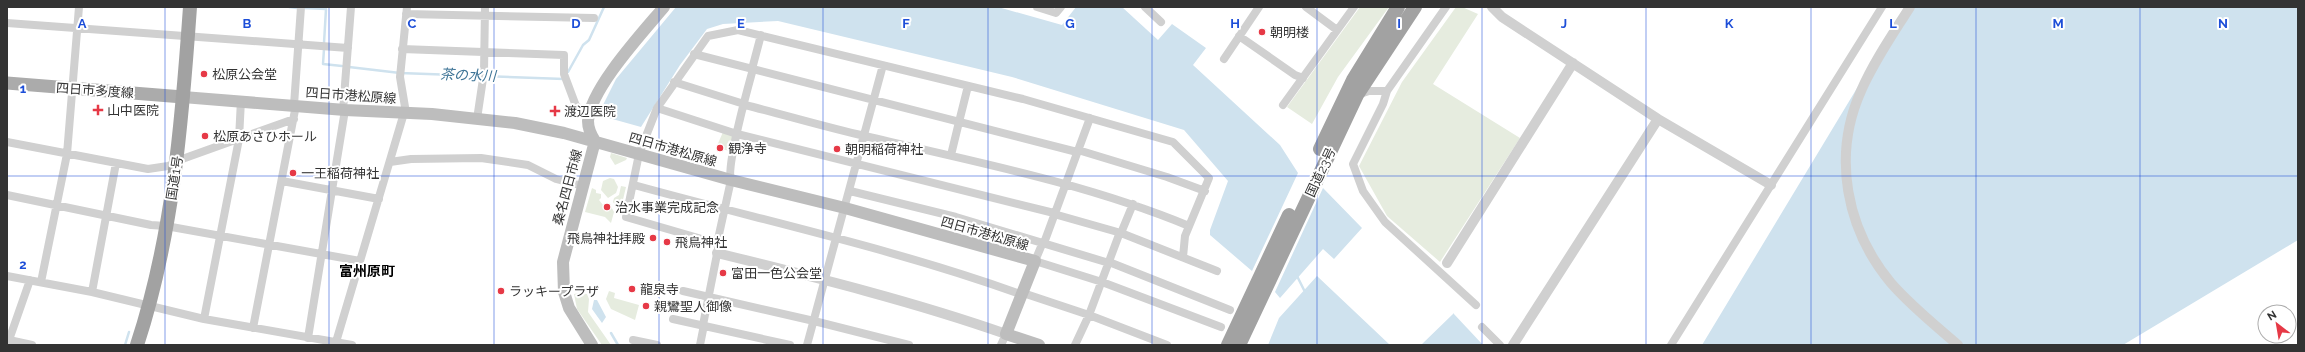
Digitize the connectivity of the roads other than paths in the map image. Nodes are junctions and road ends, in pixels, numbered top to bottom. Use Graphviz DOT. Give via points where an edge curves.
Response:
graph roads {
  1 [pos="79,7"];
  2 [pos="190,7"];
  3 [pos="301,7"];
  4 [pos="350,7"];
  5 [pos="485,7"];
  6 [pos="664,7"];
  7 [pos="1037,7"];
  8 [pos="1061,7"];
  9 [pos="1145,7"];
  10 [pos="1259,7"];
  11 [pos="1306,7"];
  12 [pos="1354,7"];
  13 [pos="1398,7"];
  14 [pos="1415,7"];
  15 [pos="1446,7"];
  16 [pos="1492,7"];
  17 [pos="1882,7"];
  18 [pos="1910,7"];
  19 [pos="407,11"];
  20 [pos="485,17"];
  21 [pos="594,18"];
  22 [pos="1161,22"];
  23 [pos="7,23"];
  24 [pos="78,29"];
  25 [pos="1337,30"];
  26 [pos="761,35"];
  27 [pos="188,36"];
  28 [pos="1239,36"];
  29 [pos="298,44"];
  30 [pos="348,48"];
  31 [pos="402,49"];
  32 [pos="484,53"];
  33 [pos="694,54"];
  34 [pos="1224,59"];
  35 [pos="1573,63"];
  36 [pos="883,65"];
  37 [pos="752,69"];
  38 [pos="1303,78"];
  39 [pos="674,82"];
  40 [pos="7,83"];
  41 [pos="968,86"];
  42 [pos="74,89"];
  43 [pos="1387,91"];
  44 [pos="1357,95"];
  45 [pos="183,97"];
  46 [pos="241,100"];
  47 [pos="874,100"];
  48 [pos="745,104"];
  49 [pos="295,105"];
  50 [pos="1283,105"];
  51 [pos="657,108"];
  52 [pos="344,110"];
  53 [pos="404,113"];
  54 [pos="589,113"];
  55 [pos="1090,118"];
  56 [pos="294,119"];
  57 [pos="477,119"];
  58 [pos="1658,119"];
  59 [pos="959,122"];
  60 [pos="737,134"];
  61 [pos="865,136"];
  62 [pos="239,139"];
  63 [pos="7,142"];
  64 [pos="597,142"];
  65 [pos="1078,151"];
  66 [pos="67,154"];
  67 [pos="638,154"];
  68 [pos="951,155"];
  69 [pos="177,162"];
  70 [pos="390,162"];
  71 [pos="1319,163"];
  72 [pos="116,164"];
  73 [pos="858,164"];
  74 [pos="282,180"];
  75 [pos="731,180"];
  76 [pos="1065,184"];
  77 [pos="634,185"];
  78 [pos="1771,185"];
  79 [pos="583,186"];
  80 [pos="332,191"];
  81 [pos="850,191"];
  82 [pos="1204,191"];
  83 [pos="7,195"];
  84 [pos="379,199"];
  85 [pos="1133,204"];
  86 [pos="56,205"];
  87 [pos="845,208"];
  88 [pos="724,210"];
  89 [pos="1054,214"];
  90 [pos="106,215"];
  91 [pos="166,226"];
  92 [pos="1189,226"];
  93 [pos="1120,233"];
  94 [pos="220,236"];
  95 [pos="838,238"];
  96 [pos="1043,243"];
  97 [pos="270,245"];
  98 [pos="718,248"];
  99 [pos="322,255"];
  100 [pos="1183,257"];
  101 [pos="360,261"];
  102 [pos="1035,262"];
  103 [pos="1109,263"];
  104 [pos="1447,263"];
  105 [pos="1217,271"];
  106 [pos="7,276"];
  107 [pos="825,279"];
  108 [pos="30,280"];
  109 [pos="41,282"];
  110 [pos="1102,282"];
  111 [pos="683,291"];
  112 [pos="92,292"];
  113 [pos="1023,294"];
  114 [pos="708,296"];
  115 [pos="1253,302"];
  116 [pos="1476,305"];
  117 [pos="150,306"];
  118 [pos="1230,310"];
  119 [pos="1090,315"];
  120 [pos="204,319"];
  121 [pos="673,319"];
  122 [pos="814,321"];
  123 [pos="703,325"];
  124 [pos="1221,327"];
  125 [pos="1482,327"];
  126 [pos="253,328"];
  127 [pos="308,338"];
  128 [pos="8,340"];
  129 [pos="1004,340"];
  130 [pos="336,342"];
  131 [pos="32,345"];
  132 [pos="137,345"];
  133 [pos="352,345"];
  134 [pos="592,345"];
  135 [pos="636,345"];
  136 [pos="657,345"];
  137 [pos="700,345"];
  138 [pos="790,345"];
  139 [pos="807,345"];
  140 [pos="909,345"];
  141 [pos="1039,345"];
  142 [pos="1075,345"];
  143 [pos="1167,345"];
  144 [pos="1228,345"];
  145 [pos="1239,345"];
  146 [pos="1500,345"];
  147 [pos="1513,345"];
  148 [pos="1671,345"];
  149 [pos="1958,345"];
  1 -- 24 [label="street"];
  2 -- 27 [label="highway, 国道1号"];
  3 -- 29 [label="street"];
  4 -- 30 [label="street"];
  5 -- 20 [label="street"];
  6 -- 54 [label="main road" via="614,67"];
  7 -- 8 [label="street" via="1056,13"];
  9 -- 22 [label="street"];
  10 -- 28 [label="street"];
  11 -- 25 [label="street"];
  12 -- 25 [label="street"];
  13 -- 71 [label="highway, 国道23号" via="1353,80"];
  14 -- 44 [label="highway, 国道23号"];
  15 -- 43 [label="street"];
  16 -- 35 [label="street" via="1502,17"];
  17 -- 78 [label="street"];
  18 -- 149 [label="street" via="1873,68 1852,114 1846,153 1846,186 1857,228 1877,264 1908,301"];
  19 -- 20 [label="street"];
  19 -- 31 [label="street"];
  20 -- 21 [label="street"];
  20 -- 32 [label="street"];
  23 -- 24 [label="street"];
  24 -- 27 [label="street"];
  24 -- 42 [label="street"];
  25 -- 38 [label="street"];
  26 -- 33 [label="street" via="738,30 715,34 708,36"];
  26 -- 36 [label="street"];
  26 -- 37 [label="street"];
  27 -- 29 [label="street"];
  27 -- 45 [label="highway, 国道1号"];
  28 -- 34 [label="street"];
  28 -- 38 [label="street"];
  29 -- 30 [label="street"];
  29 -- 49 [label="street"];
  30 -- 52 [label="street"];
  31 -- 32 [label="street"];
  31 -- 53 [label="street" via="400,73 406,107"];
  32 -- 54 [label="street" via="564,55 564,74 576,106"];
  32 -- 57 [label="street"];
  33 -- 37 [label="street"];
  33 -- 39 [label="street"];
  35 -- 58 [label="street"];
  35 -- 104 [label="street"];
  36 -- 41 [label="street"];
  36 -- 47 [label="street"];
  37 -- 47 [label="street"];
  37 -- 48 [label="street"];
  38 -- 50 [label="street"];
  39 -- 48 [label="street"];
  39 -- 51 [label="street"];
  40 -- 42 [label="main road, 四日市多度線"];
  41 -- 55 [label="street"];
  41 -- 59 [label="street"];
  42 -- 45 [label="main road, 四日市多度線"];
  42 -- 66 [label="street"];
  43 -- 44 [label="street" via="1369,91"];
  43 -- 116 [label="street" via="1353,164 1362,191 1385,222"];
  44 -- 71 [label="highway, 国道23号"];
  45 -- 46 [label="main road, 四日市港松原線"];
  45 -- 69 [label="highway, 国道1号"];
  46 -- 49 [label="main road, 四日市港松原線"];
  46 -- 62 [label="street"];
  47 -- 59 [label="street"];
  47 -- 61 [label="street"];
  48 -- 60 [label="street"];
  48 -- 61 [label="street"];
  49 -- 52 [label="main road, 四日市港松原線"];
  49 -- 56 [label="street"];
  51 -- 60 [label="street"];
  51 -- 67 [label="street"];
  52 -- 53 [label="main road, 四日市港松原線"];
  52 -- 80 [label="street"];
  53 -- 57 [label="main road, 四日市港松原線"];
  53 -- 70 [label="street"];
  54 -- 64 [label="main road, 桑名四日市線" via="589,128"];
  55 -- 65 [label="street"];
  55 -- 82 [label="street" via="1173,142 1209,178"];
  56 -- 62 [label="street"];
  56 -- 74 [label="street"];
  57 -- 64 [label="main road, 四日市港松原線" via="564,133"];
  58 -- 78 [label="street"];
  58 -- 147 [label="street"];
  59 -- 65 [label="street"];
  59 -- 68 [label="street"];
  60 -- 73 [label="street"];
  60 -- 75 [label="street"];
  61 -- 68 [label="street"];
  61 -- 73 [label="street"];
  62 -- 69 [label="street"];
  62 -- 94 [label="street"];
  63 -- 66 [label="street"];
  64 -- 67 [label="main road, 四日市港松原線"];
  64 -- 79 [label="main road, 桑名四日市線"];
  65 -- 76 [label="street"];
  65 -- 82 [label="street" via="1167,177"];
  66 -- 72 [label="street"];
  66 -- 86 [label="street"];
  67 -- 75 [label="main road, 四日市港松原線"];
  67 -- 77 [label="street"];
  68 -- 76 [label="street"];
  69 -- 72 [label="street" via="148,169"];
  69 -- 91 [label="highway, 国道1号"];
  70 -- 79 [label="street" via="411,159 481,158 528,165 556,179"];
  70 -- 84 [label="street"];
  71 -- 115 [label="highway, 国道23号"];
  72 -- 90 [label="street"];
  73 -- 81 [label="street"];
  73 -- 89 [label="street"];
  74 -- 80 [label="street"];
  74 -- 97 [label="street"];
  75 -- 87 [label="main road, 四日市港松原線"];
  75 -- 88 [label="street"];
  76 -- 85 [label="street"];
  76 -- 89 [label="street"];
  77 -- 88 [label="street"];
  77 -- 98 [label="street" via="626,217"];
  78 -- 148 [label="street"];
  79 -- 134 [label="main road, 桑名四日市線" via="565,249 564,292 569,308"];
  80 -- 84 [label="street"];
  80 -- 99 [label="street"];
  81 -- 87 [label="street"];
  81 -- 96 [label="street"];
  82 -- 92 [label="street"];
  83 -- 86 [label="street"];
  84 -- 101 [label="street"];
  85 -- 92 [label="street"];
  85 -- 93 [label="street"];
  86 -- 90 [label="street"];
  86 -- 109 [label="street"];
  87 -- 95 [label="street"];
  87 -- 102 [label="main road, 四日市港松原線"];
  88 -- 95 [label="street"];
  88 -- 98 [label="street"];
  89 -- 93 [label="street"];
  89 -- 96 [label="street"];
  90 -- 91 [label="street"];
  90 -- 112 [label="street"];
  91 -- 94 [label="street"];
  91 -- 117 [label="highway, 国道1号"];
  92 -- 100 [label="street" via="1185,236"];
  93 -- 100 [label="street"];
  93 -- 103 [label="street"];
  94 -- 97 [label="street"];
  94 -- 120 [label="street"];
  95 -- 107 [label="street"];
  95 -- 113 [label="street" via="941,267"];
  96 -- 102 [label="street"];
  96 -- 103 [label="street"];
  97 -- 99 [label="street"];
  97 -- 126 [label="street"];
  98 -- 107 [label="street"];
  98 -- 114 [label="street"];
  99 -- 101 [label="street"];
  99 -- 127 [label="street"];
  100 -- 105 [label="street"];
  101 -- 130 [label="street"];
  102 -- 110 [label="street"];
  102 -- 113 [label="main road, 四日市港松原線"];
  103 -- 110 [label="street"];
  103 -- 118 [label="street"];
  106 -- 108 [label="street"];
  107 -- 122 [label="street"];
  107 -- 129 [label="street" via="941,311"];
  108 -- 109 [label="street"];
  108 -- 128 [label="street"];
  109 -- 112 [label="street"];
  110 -- 119 [label="street"];
  110 -- 124 [label="street"];
  111 -- 114 [label="street"];
  112 -- 117 [label="street"];
  113 -- 119 [label="street"];
  113 -- 129 [label="main road, 四日市港松原線"];
  114 -- 122 [label="street"];
  114 -- 123 [label="street"];
  115 -- 144 [label="highway, 国道23号"];
  115 -- 145 [label="highway, 国道23号"];
  117 -- 120 [label="street"];
  117 -- 132 [label="highway, 国道1号"];
  119 -- 142 [label="street"];
  119 -- 143 [label="street"];
  120 -- 126 [label="street"];
  121 -- 123 [label="street"];
  122 -- 139 [label="street"];
  122 -- 140 [label="street"];
  123 -- 137 [label="street"];
  123 -- 138 [label="street"];
  125 -- 146 [label="street"];
  126 -- 127 [label="street"];
  127 -- 130 [label="street"];
  128 -- 131 [label="street"];
  129 -- 141 [label="main road"];
  130 -- 133 [label="street"];
  135 -- 136 [label="street" via="633,340"];
}
